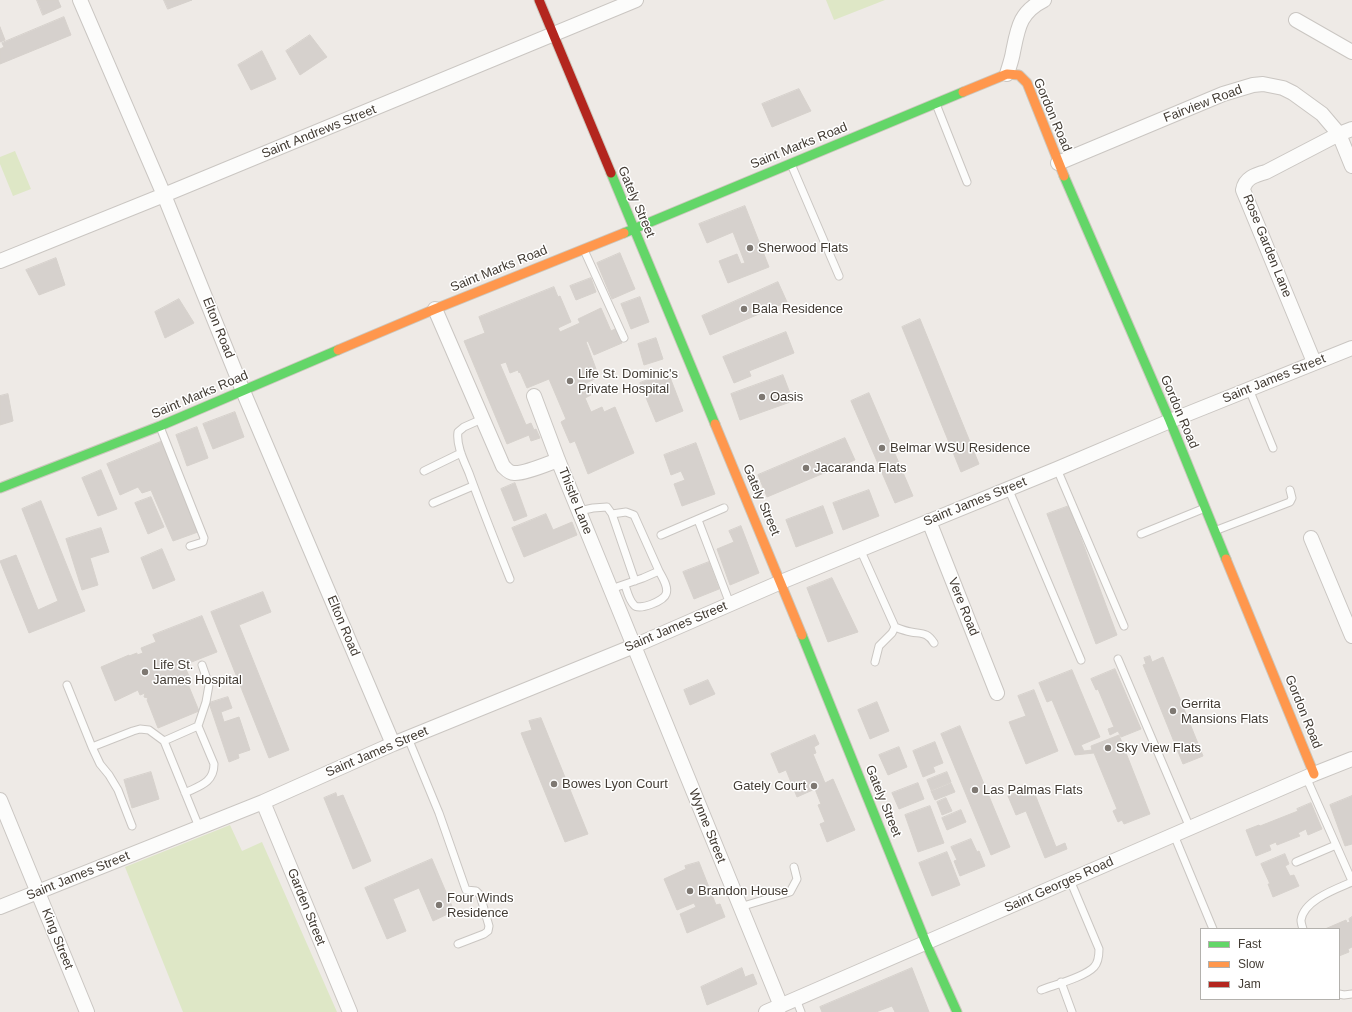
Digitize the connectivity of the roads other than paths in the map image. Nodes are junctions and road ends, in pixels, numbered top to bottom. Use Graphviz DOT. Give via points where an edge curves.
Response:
graph roads {
  1 [pos="80,0"];
  2 [pos="539,0"];
  3 [pos="636,0"];
  4 [pos="1044,0"];
  5 [pos="1296,20"];
  6 [pos="553,35"];
  7 [pos="1352,52"];
  8 [pos="1007,74"];
  9 [pos="936,104"];
  10 [pos="1346,132"];
  11 [pos="1058,163"];
  12 [pos="790,164"];
  13 [pos="1352,166"];
  14 [pos="967,182"];
  15 [pos="164,195"];
  16 [pos="633,229"];
  17 [pos="584,248"];
  18 [pos="0,261"];
  19 [pos="839,276"];
  20 [pos="435,309"];
  21 [pos="624,338"];
  22 [pos="1351,352"];
  23 [pos="1314,362"];
  24 [pos="1249,388"];
  25 [pos="243,391"];
  26 [pos="534,396"];
  27 [pos="482,419"];
  28 [pos="1170,421"];
  29 [pos="160,426"];
  30 [pos="1273,448"];
  31 [pos="461,453"];
  32 [pos="558,460"];
  33 [pos="1057,469"];
  34 [pos="424,471"];
  35 [pos="474,486"];
  36 [pos="0,488"];
  37 [pos="1008,488"];
  38 [pos="1290,490"];
  39 [pos="433,503"];
  40 [pos="724,508"];
  41 [pos="1205,508"];
  42 [pos="579,511"];
  43 [pos="612,514"];
  44 [pos="698,520"];
  45 [pos="929,521"];
  46 [pos="1215,531"];
  47 [pos="1141,534"];
  48 [pos="661,535"];
  49 [pos="1311,538"];
  50 [pos="190,546"];
  51 [pos="860,549"];
  52 [pos="659,571"];
  53 [pos="510,579"];
  54 [pos="636,581"];
  55 [pos="781,582"];
  56 [pos="625,585"];
  57 [pos="611,589"];
  58 [pos="730,604"];
  59 [pos="895,626"];
  60 [pos="1124,626"];
  61 [pos="1352,636"];
  62 [pos="934,643"];
  63 [pos="634,646"];
  64 [pos="1118,659"];
  65 [pos="1081,660"];
  66 [pos="875,662"];
  67 [pos="202,665"];
  68 [pos="67,685"];
  69 [pos="997,693"];
  70 [pos="198,726"];
  71 [pos="408,738"];
  72 [pos="164,741"];
  73 [pos="393,744"];
  74 [pos="92,747"];
  75 [pos="1352,759"];
  76 [pos="1310,776"];
  77 [pos="185,793"];
  78 [pos="0,800"];
  79 [pos="263,802"];
  80 [pos="132,826"];
  81 [pos="199,827"];
  82 [pos="1190,828"];
  83 [pos="1174,835"];
  84 [pos="1336,845"];
  85 [pos="1296,862"];
  86 [pos="794,867"];
  87 [pos="1070,880"];
  88 [pos="1352,882"];
  89 [pos="37,892"];
  90 [pos="0,907"];
  91 [pos="740,907"];
  92 [pos="1213,928"];
  93 [pos="1303,928"];
  94 [pos="926,943"];
  95 [pos="458,944"];
  96 [pos="1061,982"];
  97 [pos="1041,990"];
  98 [pos="1340,994"];
  99 [pos="1352,994"];
  100 [pos="781,1006"];
  101 [pos="799,1006"];
  102 [pos="87,1012"];
  103 [pos="350,1012"];
  104 [pos="766,1012"];
  105 [pos="957,1012"];
  106 [pos="1072,1012"];
  1 -- 15 [label="street, Elton Road"];
  2 -- 6 [label="street, Gately Street"];
  3 -- 6 [label="street, Saint Andrews Street"];
  4 -- 8 [label="street" via="1027,11 1021,21"];
  5 -- 7 [label="street"];
  6 -- 15 [label="street, Saint Andrews Street"];
  6 -- 16 [label="street, Gately Street"];
  8 -- 9 [label="street, Saint Marks Road"];
  8 -- 11 [label="street, Gordon Road" via="1019,75 1027,84"];
  9 -- 12 [label="street, Saint Marks Road"];
  9 -- 14 [label="lane"];
  10 -- 11 [label="street, Fairview Road" via="1308,103 1283,88 1253,85 1223,94"];
  10 -- 13 [label="street, Fairview Road"];
  10 -- 23 [label="street, Rose Garden Lane" via="1266,172 1254,175 1244,184 1244,190"];
  11 -- 28 [label="street, Gordon Road"];
  12 -- 16 [label="street, Saint Marks Road"];
  12 -- 19 [label="lane"];
  15 -- 18 [label="street, Saint Andrews Street"];
  15 -- 25 [label="street, Elton Road"];
  16 -- 17 [label="street, Saint Marks Road"];
  16 -- 55 [label="street, Gately Street"];
  17 -- 20 [label="street, Saint Marks Road"];
  17 -- 21 [label="lane"];
  20 -- 25 [label="street, Saint Marks Road"];
  20 -- 27 [label="street, Thistle Lane"];
  22 -- 23 [label="street, Saint James Street"];
  23 -- 24 [label="street, Saint James Street"];
  24 -- 28 [label="street, Saint James Street"];
  24 -- 30 [label="lane"];
  25 -- 29 [label="street, Saint Marks Road"];
  25 -- 73 [label="street, Elton Road"];
  26 -- 32 [label="street"];
  27 -- 31 [label="lane" via="458,432"];
  27 -- 32 [label="street, Thistle Lane" via="507,471 523,472"];
  28 -- 33 [label="street, Saint James Street"];
  28 -- 41 [label="street, Gordon Road"];
  29 -- 36 [label="street, Saint Marks Road"];
  29 -- 50 [label="lane" via="204,538 203,542"];
  31 -- 34 [label="lane"];
  31 -- 35 [label="lane"];
  32 -- 42 [label="street, Thistle Lane"];
  33 -- 37 [label="street, Saint James Street"];
  33 -- 60 [label="lane"];
  35 -- 39 [label="lane"];
  35 -- 53 [label="lane"];
  37 -- 45 [label="street, Saint James Street"];
  37 -- 65 [label="lane"];
  38 -- 46 [label="lane" via="1290,502"];
  40 -- 44 [label="lane"];
  41 -- 46 [label="street, Gordon Road"];
  41 -- 47 [label="lane"];
  42 -- 43 [label="lane" via="607,507"];
  42 -- 57 [label="street, Thistle Lane"];
  43 -- 52 [label="lane" via="626,512 634,515"];
  43 -- 54 [label="lane"];
  44 -- 48 [label="lane"];
  44 -- 58 [label="lane"];
  45 -- 51 [label="street, Saint James Street"];
  45 -- 69 [label="street, Vere Road"];
  46 -- 76 [label="street, Gordon Road"];
  49 -- 61 [label="street"];
  51 -- 55 [label="street, Saint James Street"];
  51 -- 59 [label="lane"];
  52 -- 54 [label="lane"];
  52 -- 56 [label="lane" via="666,587 666,595 664,599 653,604 641,607 633,604"];
  54 -- 56 [label="lane"];
  55 -- 58 [label="street, Saint James Street"];
  55 -- 94 [label="street, Gately Street"];
  56 -- 57 [label="lane"];
  57 -- 63 [label="street, Thistle Lane"];
  58 -- 63 [label="street, Saint James Street"];
  59 -- 62 [label="lane" via="930,636"];
  59 -- 66 [label="lane" via="892,633 879,646"];
  63 -- 71 [label="street, Saint James Street"];
  63 -- 91 [label="street, Wynne Street"];
  64 -- 82 [label="lane"];
  67 -- 70 [label="lane" via="209,685"];
  68 -- 74 [label="lane"];
  70 -- 72 [label="lane"];
  70 -- 77 [label="lane" via="214,764 214,771 205,784"];
  71 -- 73 [label="street, Saint James Street"];
  71 -- 95 [label="lane" via="439,813 466,890 476,891 480,896 489,926 484,934"];
  72 -- 74 [label="lane" via="149,730 140,729"];
  72 -- 77 [label="lane"];
  73 -- 79 [label="street, Saint James Street"];
  74 -- 80 [label="lane" via="118,790"];
  75 -- 76 [label="street, Saint Georges Road"];
  76 -- 82 [label="street, Saint Georges Road"];
  76 -- 84 [label="lane"];
  77 -- 81 [label="lane"];
  78 -- 89 [label="street, King Street"];
  79 -- 81 [label="street, Saint James Street"];
  79 -- 103 [label="street, Garden Street"];
  81 -- 89 [label="street, Saint James Street"];
  82 -- 83 [label="street, Saint Georges Road"];
  83 -- 87 [label="street, Saint Georges Road"];
  83 -- 92 [label="lane"];
  84 -- 85 [label="lane"];
  84 -- 88 [label="lane"];
  86 -- 91 [label="lane" via="797,879 790,892"];
  87 -- 94 [label="street, Saint Georges Road"];
  87 -- 96 [label="lane" via="1099,955 1094,967 1084,974"];
  88 -- 93 [label="lane" via="1319,897 1306,908 1301,920"];
  89 -- 90 [label="street, Saint James Street"];
  89 -- 102 [label="street, King Street"];
  91 -- 100 [label="street, Wynne Street"];
  94 -- 101 [label="street, Saint Georges Road"];
  94 -- 105 [label="street, Gately Street"];
  96 -- 97 [label="lane"];
  96 -- 106 [label="lane"];
  98 -- 99 [label="lane"];
  100 -- 101 [label="street, Saint Georges Road"];
  100 -- 104 [label="street, Saint Georges Road"];
}
